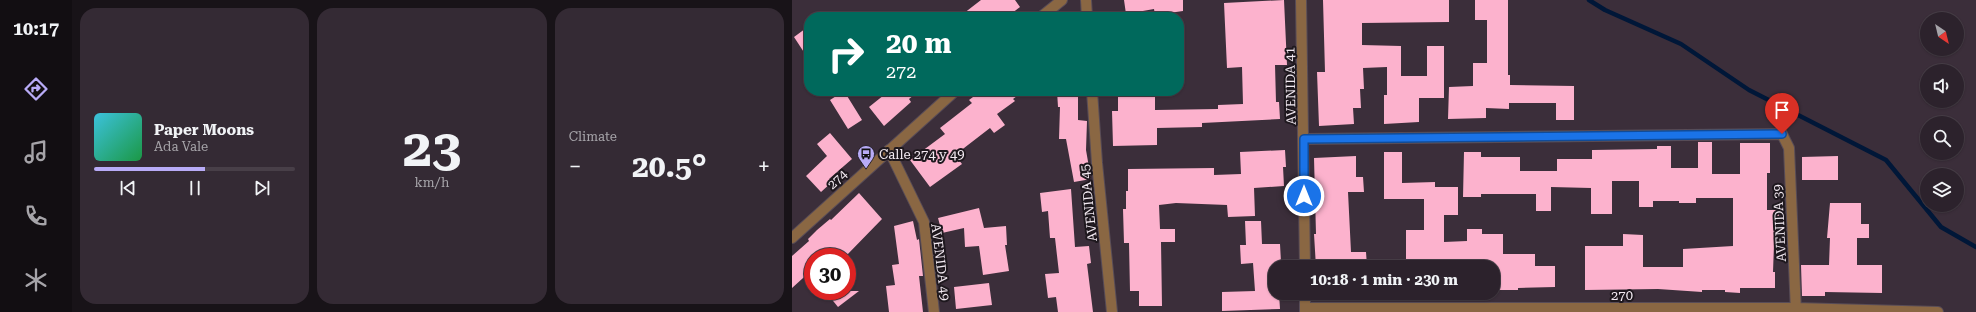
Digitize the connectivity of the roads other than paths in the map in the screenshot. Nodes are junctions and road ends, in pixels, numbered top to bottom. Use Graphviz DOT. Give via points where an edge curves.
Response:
graph roads {
  1 [pos="1062,0"];
  2 [pos="1086,0"];
  3 [pos="1301,0"];
  4 [pos="1047,12"];
  5 [pos="1087,12"];
  6 [pos="949,96"];
  7 [pos="1092,96"];
  8 [pos="1304,139"];
  9 [pos="889,150"];
  10 [pos="792,238"];
  11 [pos="1305,260"];
  12 [pos="1305,310"];
  13 [pos="1796,310"];
  14 [pos="934,312"];
  15 [pos="1112,312"];
  16 [pos="1938,312"];
  1 -- 4 [label="street"];
  2 -- 5 [label="street"];
  3 -- 8 [label="street, AVENIDA 41"];
  6 -- 9 [label="street, 274"];
  7 -- 15 [label="street, AVENIDA 45"];
  8 -- 11 [label="street, AVENIDA 41"];
  8 -- 13 [label="street, AVENIDA 39" via="1782,134 1789,148"];
  9 -- 10 [label="street, 274"];
  9 -- 14 [label="street, AVENIDA 49" via="924,222"];
  12 -- 13 [label="street, 270"];
  13 -- 16 [label="street, 270"];
}
